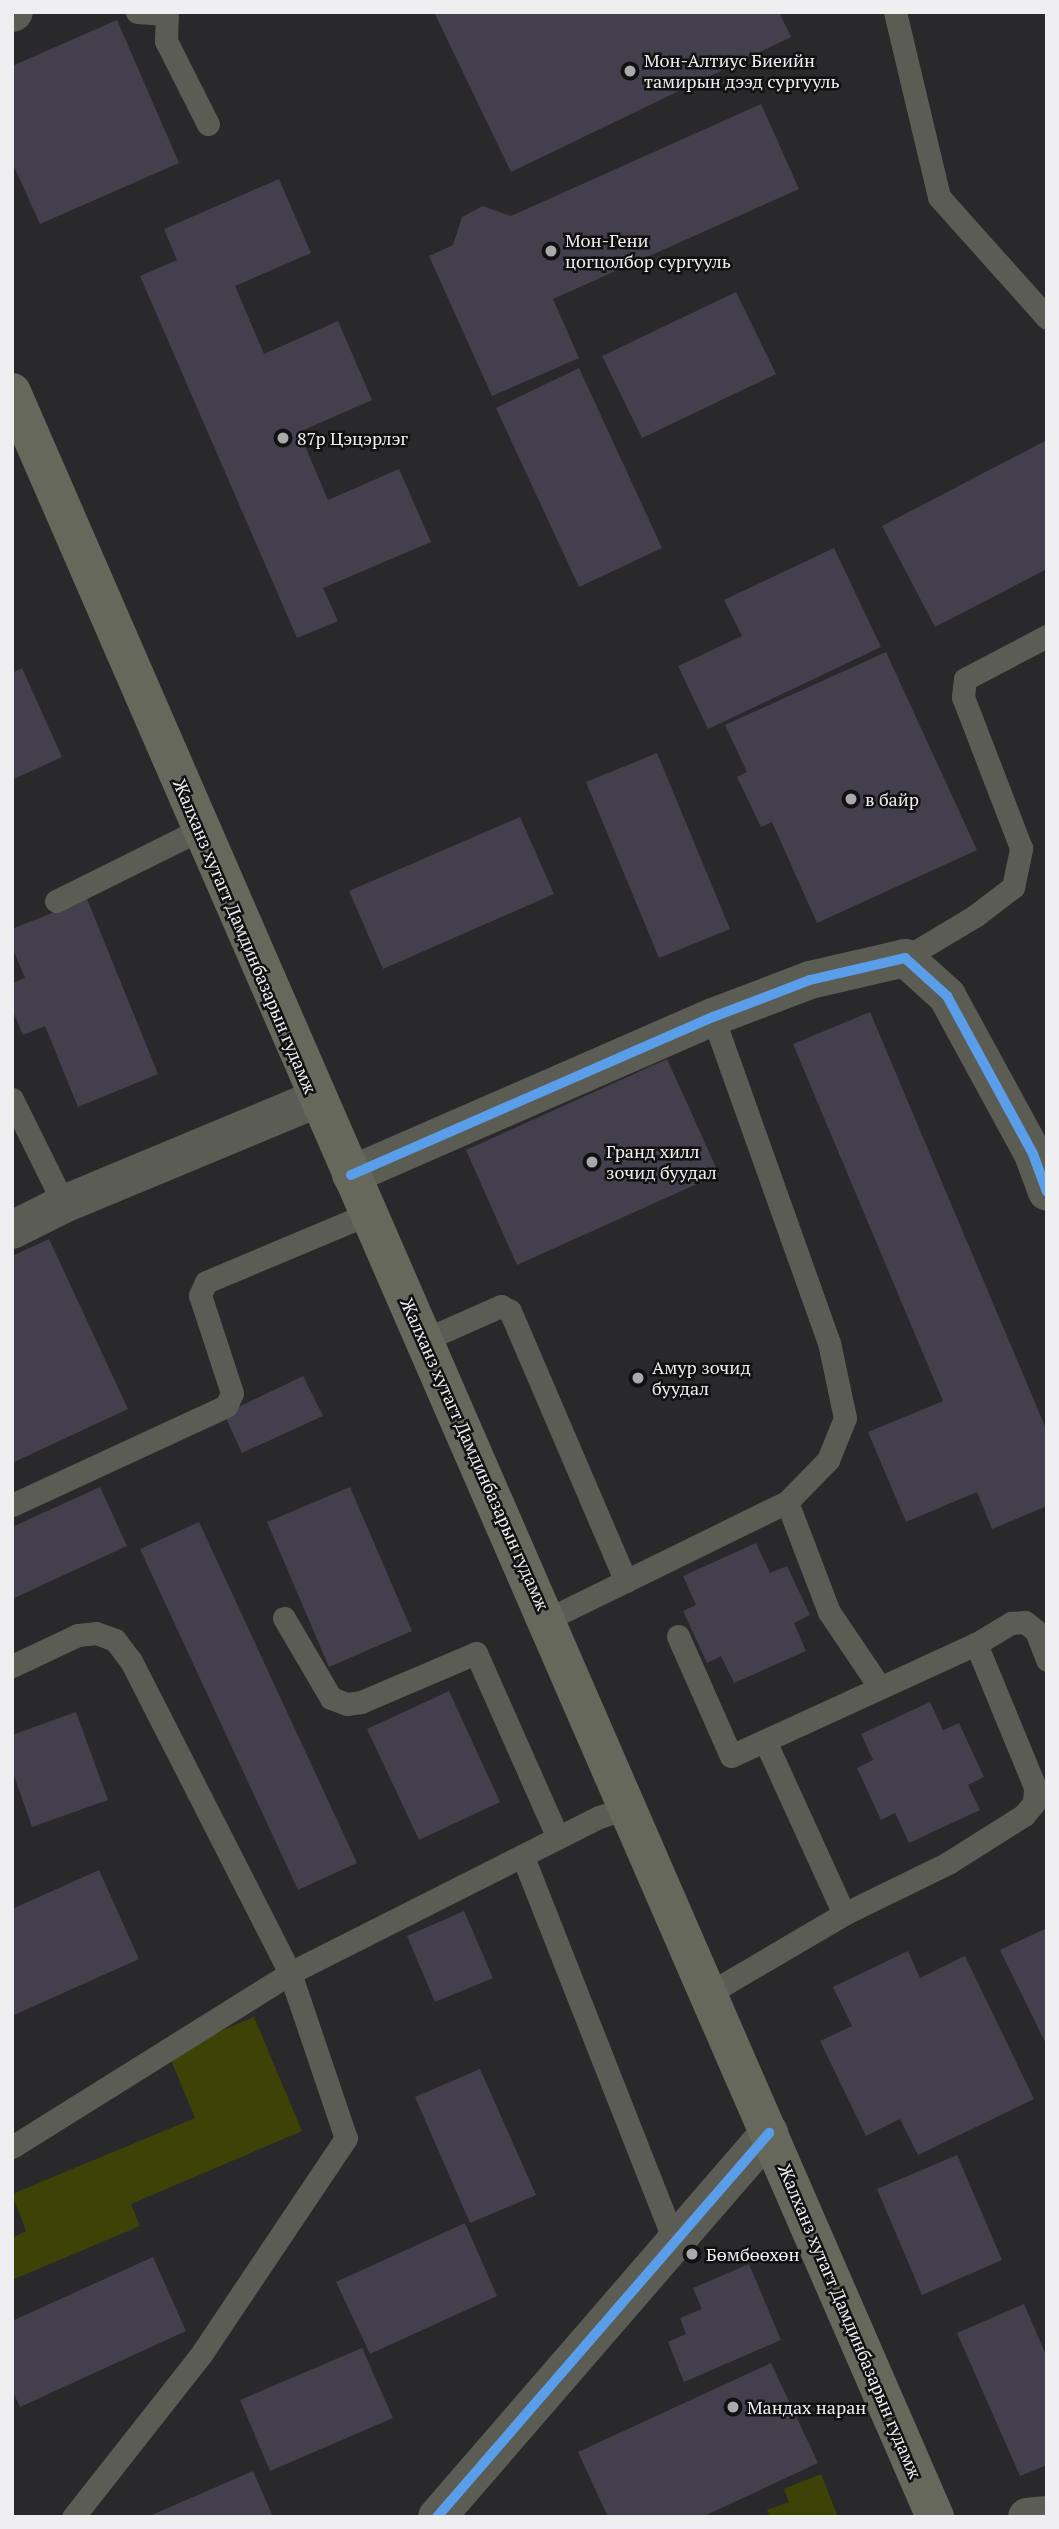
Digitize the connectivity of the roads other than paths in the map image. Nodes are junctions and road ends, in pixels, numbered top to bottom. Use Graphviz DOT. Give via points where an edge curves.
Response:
graph roads {
  1 [pos="137,12"];
  2 [pos="895,12"];
  3 [pos="166,13"];
  4 [pos="208,124"];
  5 [pos="1047,318"];
  6 [pos="12,392"];
  7 [pos="1047,636"];
  8 [pos="199,830"];
  9 [pos="56,901"];
  10 [pos="905,958"];
  11 [pos="713,1017"];
  12 [pos="12,1099"];
  13 [pos="316,1099"];
  14 [pos="1040,1155"];
  15 [pos="351,1175"];
  16 [pos="1047,1192"];
  17 [pos="64,1204"];
  18 [pos="368,1214"];
  19 [pos="12,1230"];
  20 [pos="424,1340"];
  21 [pos="787,1502"];
  22 [pos="12,1505"];
  23 [pos="626,1581"];
  24 [pos="284,1618"];
  25 [pos="548,1619"];
  26 [pos="678,1636"];
  27 [pos="976,1644"];
  28 [pos="1047,1660"];
  29 [pos="12,1666"];
  30 [pos="879,1686"];
  31 [pos="766,1743"];
  32 [pos="629,1807"];
  33 [pos="558,1838"];
  34 [pos="523,1857"];
  35 [pos="844,1914"];
  36 [pos="290,1973"];
  37 [pos="706,1995"];
  38 [pos="769,2133"];
  39 [pos="12,2147"];
  40 [pos="674,2241"];
  41 [pos="1047,2515"];
  42 [pos="72,2517"];
  43 [pos="437,2517"];
  44 [pos="935,2517"];
  45 [pos="1027,2517"];
  1 -- 3 [label="lane"];
  2 -- 5 [label="lane" via="939,197"];
  3 -- 4 [label="lane" via="166,41"];
  6 -- 8 [label="main road, Жалханз хутагт Дамдинбазарын гудамж"];
  7 -- 10 [label="lane" via="965,679 963,697 1021,848 1013,887"];
  8 -- 9 [label="lane"];
  8 -- 13 [label="main road, Жалханз хутагт Дамдинбазарын гудамж"];
  10 -- 11 [label="street" via="810,980"];
  10 -- 14 [label="street" via="947,996"];
  11 -- 15 [label="street"];
  11 -- 21 [label="lane" via="828,1343 845,1418 828,1460"];
  12 -- 17 [label="lane"];
  13 -- 15 [label="main road, Жалханз хутагт Дамдинбазарын гудамж"];
  13 -- 17 [label="street"];
  14 -- 16 [label="street"];
  15 -- 18 [label="main road, Жалханз хутагт Дамдинбазарын гудамж"];
  17 -- 19 [label="street"];
  18 -- 20 [label="main road, Жалханз хутагт Дамдинбазарын гудамж"];
  18 -- 22 [label="lane" via="206,1282 200,1295 232,1393 226,1406"];
  20 -- 23 [label="lane" via="501,1306 510,1311"];
  20 -- 25 [label="main road, Жалханз хутагт Дамдинбазарын гудамж"];
  21 -- 23 [label="lane"];
  21 -- 30 [label="lane" via="829,1612"];
  23 -- 25 [label="lane"];
  24 -- 33 [label="lane" via="331,1698 347,1704 476,1653"];
  25 -- 32 [label="main road, Жалханз хутагт Дамдинбазарын гудамж"];
  26 -- 31 [label="lane" via="731,1756"];
  27 -- 28 [label="lane" via="1012,1623 1025,1622 1036,1631"];
  27 -- 30 [label="lane"];
  27 -- 35 [label="lane" via="1035,1787 1034,1802 1024,1815 948,1863"];
  29 -- 36 [label="lane" via="78,1635 96,1633 115,1640 131,1661"];
  30 -- 31 [label="lane"];
  31 -- 35 [label="lane"];
  32 -- 33 [label="lane"];
  32 -- 37 [label="main road, Жалханз хутагт Дамдинбазарын гудамж"];
  33 -- 34 [label="lane"];
  34 -- 36 [label="lane"];
  34 -- 40 [label="lane"];
  35 -- 37 [label="lane"];
  36 -- 39 [label="lane"];
  36 -- 42 [label="lane" via="346,2138 203,2352"];
  37 -- 38 [label="main road, Жалханз хутагт Дамдинбазарын гудамж"];
  38 -- 40 [label="street"];
  38 -- 44 [label="main road, Жалханз хутагт Дамдинбазарын гудамж"];
  40 -- 43 [label="street"];
  41 -- 45 [label="street"];
}
